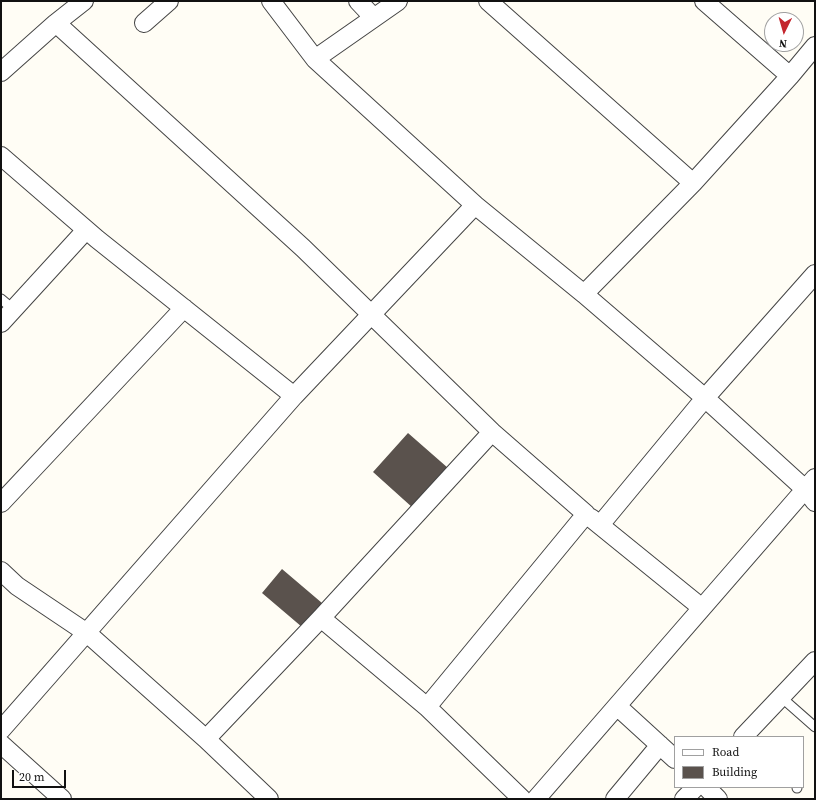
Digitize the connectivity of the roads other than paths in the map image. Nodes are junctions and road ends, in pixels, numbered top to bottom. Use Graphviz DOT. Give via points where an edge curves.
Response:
graph roads {
  1 [pos="84,1"];
  2 [pos="169,1"];
  3 [pos="271,1"];
  4 [pos="358,1"];
  5 [pos="398,1"];
  6 [pos="488,1"];
  7 [pos="704,1"];
  8 [pos="374,18"];
  9 [pos="56,23"];
  10 [pos="144,23"];
  11 [pos="815,46"];
  12 [pos="315,60"];
  13 [pos="1,72"];
  14 [pos="790,76"];
  15 [pos="1,156"];
  16 [pos="693,183"];
  17 [pos="475,205"];
  18 [pos="86,230"];
  19 [pos="815,274"];
  20 [pos="584,294"];
  21 [pos="7,304"];
  22 [pos="184,308"];
  23 [pos="370,315"];
  24 [pos="1,323"];
  25 [pos="294,396"];
  26 [pos="705,398"];
  27 [pos="492,432"];
  28 [pos="812,490"];
  29 [pos="1,503"];
  30 [pos="586,514"];
  31 [pos="600,525"];
  32 [pos="1,571"];
  33 [pos="702,608"];
  34 [pos="321,618"];
  35 [pos="87,633"];
  36 [pos="815,660"];
  37 [pos="781,697"];
  38 [pos="617,706"];
  39 [pos="427,707"];
  40 [pos="4,720"];
  41 [pos="815,727"];
  42 [pos="745,736"];
  43 [pos="206,739"];
  44 [pos="1,744"];
  45 [pos="660,745"];
  46 [pos="674,757"];
  47 [pos="695,788"];
  48 [pos="707,788"];
  49 [pos="62,799"];
  50 [pos="269,799"];
  51 [pos="522,799"];
  52 [pos="536,799"];
  53 [pos="615,799"];
  54 [pos="684,799"];
  55 [pos="718,799"];
  1 -- 9 [label="street"];
  2 -- 10 [label="street"];
  3 -- 12 [label="street"];
  4 -- 8 [label="street"];
  5 -- 8 [label="street"];
  6 -- 16 [label="street"];
  7 -- 14 [label="street"];
  8 -- 12 [label="street"];
  9 -- 13 [label="street"];
  9 -- 23 [label="street" via="303,248"];
  11 -- 14 [label="street"];
  12 -- 17 [label="street"];
  14 -- 16 [label="street"];
  15 -- 18 [label="street"];
  16 -- 20 [label="street"];
  17 -- 20 [label="street"];
  17 -- 23 [label="street"];
  18 -- 21 [label="street"];
  18 -- 22 [label="street"];
  19 -- 26 [label="street"];
  20 -- 26 [label="street"];
  21 -- 24 [label="street"];
  22 -- 25 [label="street"];
  22 -- 29 [label="street"];
  23 -- 25 [label="street"];
  23 -- 27 [label="street"];
  25 -- 35 [label="street"];
  26 -- 28 [label="street"];
  26 -- 31 [label="street"];
  27 -- 30 [label="street"];
  27 -- 34 [label="street"];
  28 -- 33 [label="street"];
  30 -- 31 [label="street"];
  30 -- 39 [label="street"];
  31 -- 33 [label="street"];
  32 -- 35 [label="street" via="17,586"];
  33 -- 38 [label="street"];
  34 -- 39 [label="street"];
  34 -- 43 [label="street"];
  35 -- 40 [label="street"];
  35 -- 43 [label="street"];
  36 -- 37 [label="street"];
  37 -- 41 [label="lane"];
  37 -- 42 [label="street"];
  38 -- 45 [label="street"];
  38 -- 52 [label="street"];
  39 -- 51 [label="street"];
  43 -- 50 [label="street"];
  44 -- 49 [label="street"];
  45 -- 46 [label="street"];
  45 -- 53 [label="street"];
  47 -- 54 [label="street"];
  48 -- 55 [label="street"];
}
